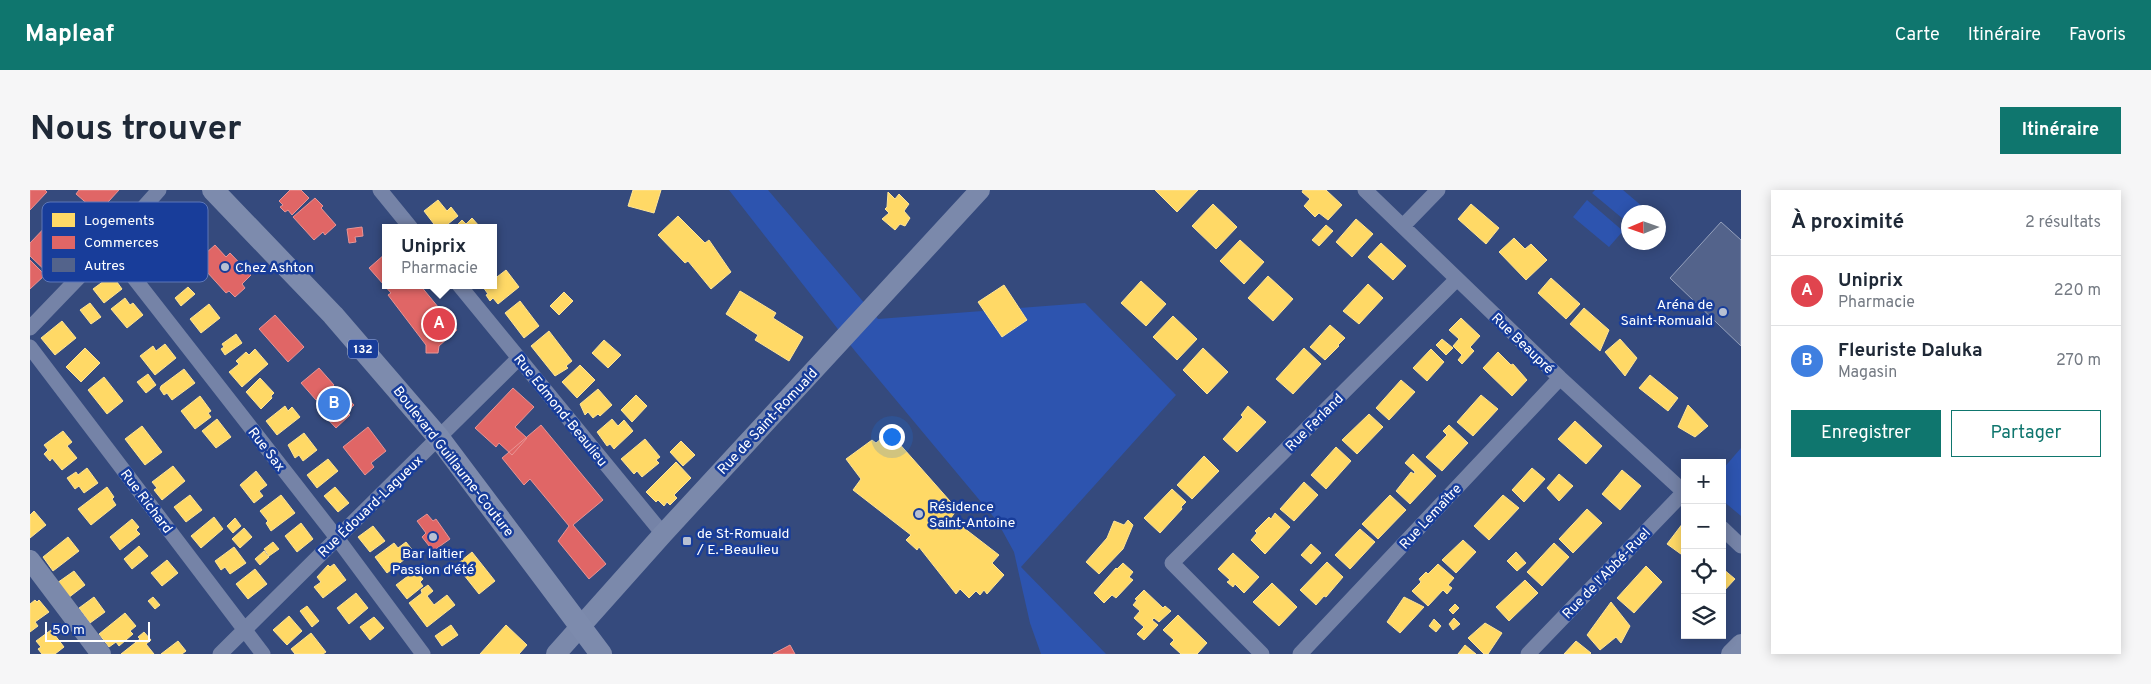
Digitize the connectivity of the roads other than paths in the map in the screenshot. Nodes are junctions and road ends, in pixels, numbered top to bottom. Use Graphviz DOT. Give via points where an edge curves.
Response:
graph roads {
  1 [pos="158,190"];
  2 [pos="213,190"];
  3 [pos="380,190"];
  4 [pos="980,190"];
  5 [pos="1365,190"];
  6 [pos="1438,190"];
  7 [pos="148,202"];
  8 [pos="409,224"];
  9 [pos="1403,226"];
  10 [pos="1456,280"];
  11 [pos="75,282"];
  12 [pos="138,282"];
  13 [pos="462,289"];
  14 [pos="30,328"];
  15 [pos="30,347"];
  16 [pos="519,358"];
  17 [pos="1560,378"];
  18 [pos="439,438"];
  19 [pos="1681,489"];
  20 [pos="1681,497"];
  21 [pos="1726,532"];
  22 [pos="663,534"];
  23 [pos="337,538"];
  24 [pos="1741,546"];
  25 [pos="30,560"];
  26 [pos="580,626"];
  27 [pos="244,629"];
  28 [pos="1741,644"];
  29 [pos="102,654"];
  30 [pos="220,654"];
  31 [pos="264,654"];
  32 [pos="423,654"];
  33 [pos="556,654"];
  34 [pos="601,654"];
  35 [pos="1262,654"];
  36 [pos="1300,654"];
  37 [pos="1528,654"];
  38 [pos="1731,654"];
  1 -- 7 [label="street"];
  2 -- 18 [label="main road, Boulevard Guillaume-Couture / 132" via="333,315"];
  3 -- 8 [label="street"];
  4 -- 22 [label="street, Rue de Saint-Romuald"];
  5 -- 9 [label="street, Rue Beaupré"];
  6 -- 9 [label="street"];
  9 -- 10 [label="street, Rue Beaupré"];
  10 -- 17 [label="street, Rue Beaupré"];
  10 -- 35 [label="street, Rue Ferland" via="1172,564"];
  11 -- 14 [label="street"];
  12 -- 23 [label="street, Rue Sax"];
  13 -- 16 [label="street, Rue Edmond-Beaulieu"];
  15 -- 27 [label="street, Rue Richard"];
  16 -- 18 [label="street, Rue Édouard-Lagueux"];
  16 -- 22 [label="street, Rue Edmond-Beaulieu"];
  17 -- 19 [label="street, Rue Beaupré"];
  17 -- 36 [label="street, Rue Lemaître"];
  18 -- 23 [label="street, Rue Édouard-Lagueux"];
  18 -- 26 [label="main road, Boulevard Guillaume-Couture / 132"];
  20 -- 37 [label="street, Rue de l'Abbé-Ruel"];
  21 -- 24 [label="street"];
  22 -- 26 [label="street, Rue de Saint-Romuald"];
  23 -- 27 [label="street, Rue Édouard-Lagueux"];
  23 -- 32 [label="street, Rue Sax"];
  25 -- 29 [label="street"];
  26 -- 33 [label="street, Rue de Saint-Romuald"];
  26 -- 34 [label="main road, Boulevard Guillaume-Couture / 132"];
  27 -- 30 [label="street, Rue Édouard-Lagueux"];
  27 -- 31 [label="street, Rue Richard"];
  28 -- 38 [label="street"];
}
